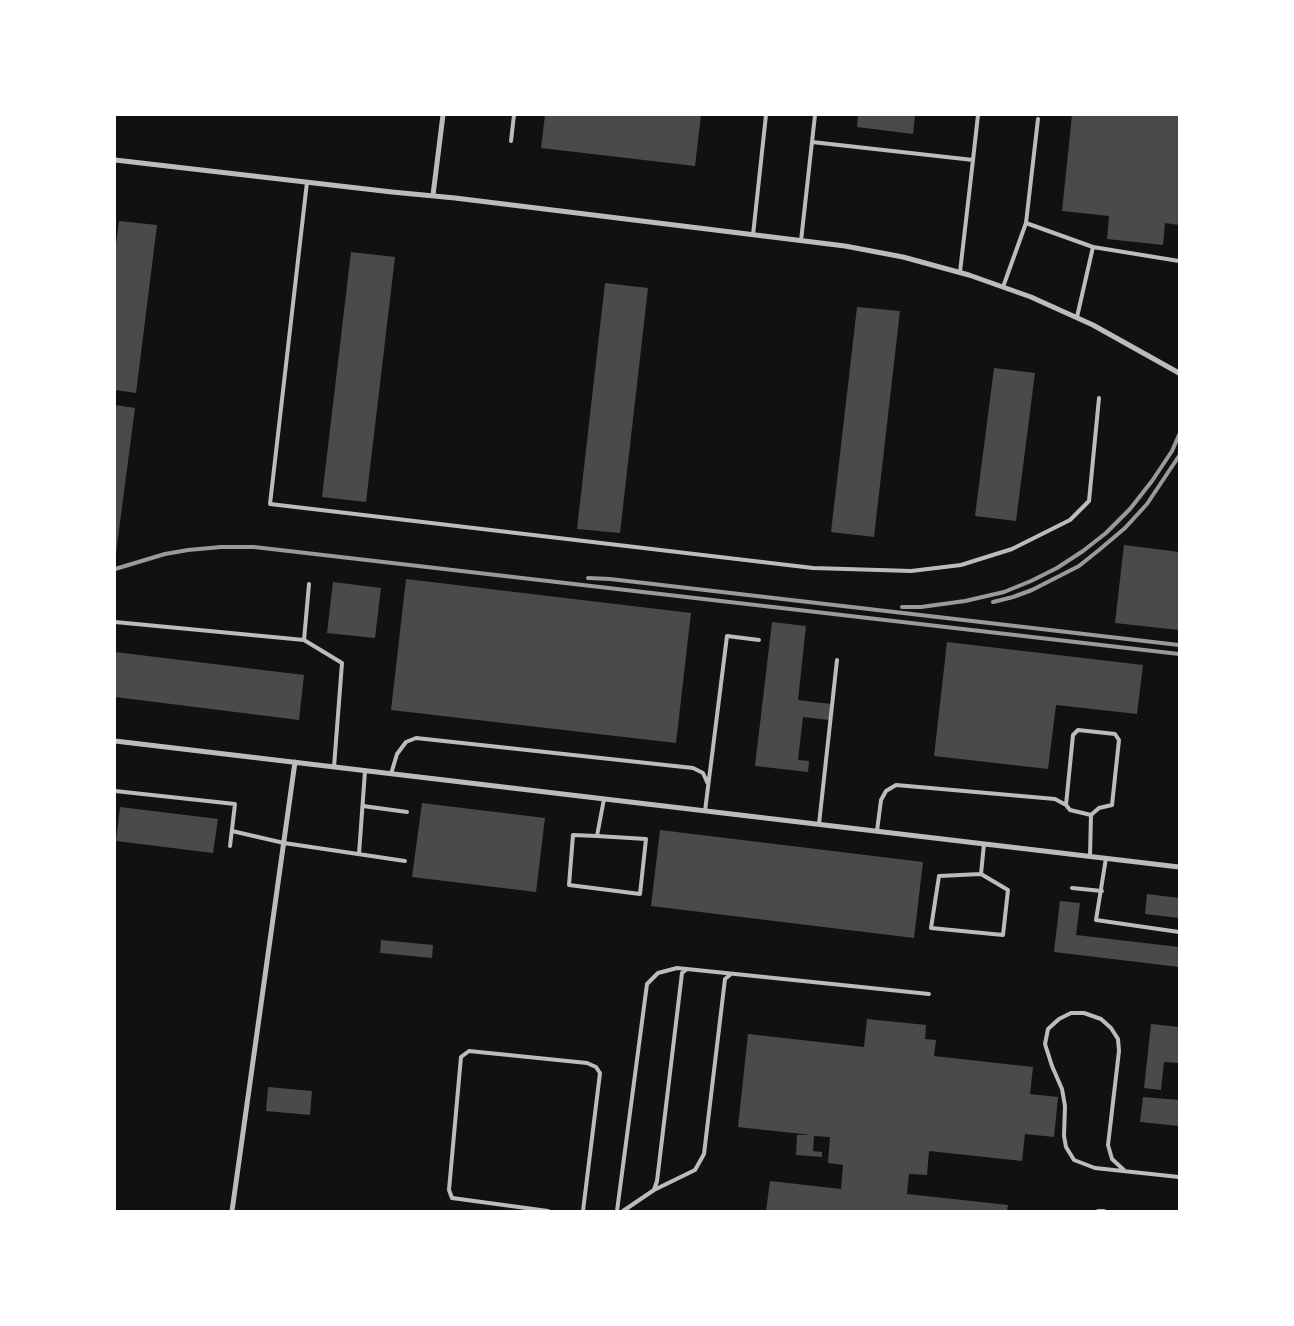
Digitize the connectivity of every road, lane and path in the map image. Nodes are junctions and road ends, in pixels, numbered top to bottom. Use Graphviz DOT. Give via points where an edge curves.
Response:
graph roads {
  1 [pos="443,115"];
  2 [pos="514,115"];
  3 [pos="766,115"];
  4 [pos="815,115"];
  5 [pos="978,115"];
  6 [pos="1038,119"];
  7 [pos="511,141"];
  8 [pos="812,142"];
  9 [pos="115,160"];
  10 [pos="973,160"];
  11 [pos="306,182"];
  12 [pos="433,195"];
  13 [pos="1026,223"];
  14 [pos="753,235"];
  15 [pos="801,241"];
  16 [pos="1093,247"];
  17 [pos="1179,261"];
  18 [pos="960,272"];
  19 [pos="1003,287"];
  20 [pos="1077,317"];
  21 [pos="1179,373"];
  22 [pos="1099,398"];
  23 [pos="309,584"];
  24 [pos="115,622"];
  25 [pos="304,640"];
  26 [pos="760,640"];
  27 [pos="837,660"];
  28 [pos="115,741"];
  29 [pos="295,762"];
  30 [pos="334,767"];
  31 [pos="365,771"];
  32 [pos="391,774"];
  33 [pos="708,784"];
  34 [pos="115,791"];
  35 [pos="604,799"];
  36 [pos="1066,805"];
  37 [pos="363,806"];
  38 [pos="705,811"];
  39 [pos="407,812"];
  40 [pos="1091,815"];
  41 [pos="819,824"];
  42 [pos="232,831"];
  43 [pos="877,831"];
  44 [pos="597,836"];
  45 [pos="284,843"];
  46 [pos="984,844"];
  47 [pos="230,846"];
  48 [pos="359,854"];
  49 [pos="1090,856"];
  50 [pos="1106,858"];
  51 [pos="406,860"];
  52 [pos="1179,867"];
  53 [pos="981,874"];
  54 [pos="1072,888"];
  55 [pos="1102,891"];
  56 [pos="1179,932"];
  57 [pos="687,969"];
  58 [pos="731,974"];
  59 [pos="929,994"];
  60 [pos="1125,1171"];
  61 [pos="1179,1177"];
  62 [pos="654,1190"];
  63 [pos="232,1211"];
  64 [pos="548,1211"];
  65 [pos="583,1211"];
  66 [pos="617,1211"];
  67 [pos="622,1211"];
  68 [pos="1098,1211"];
  69 [pos="1104,1211"];
  1 -- 12 [label="street"];
  2 -- 7 [label="lane"];
  3 -- 14 [label="lane"];
  4 -- 8 [label="lane"];
  5 -- 10 [label="lane"];
  6 -- 13 [label="lane"];
  8 -- 10 [label="lane"];
  8 -- 15 [label="lane"];
  9 -- 11 [label="street"];
  10 -- 18 [label="lane"];
  11 -- 12 [label="street"];
  11 -- 22 [label="lane" via="270,504 813,568 911,572 961,565 1012,549 1070,520 1089,501"];
  12 -- 14 [label="street"];
  13 -- 16 [label="lane"];
  13 -- 19 [label="lane"];
  14 -- 15 [label="street"];
  15 -- 18 [label="street" via="902,257"];
  16 -- 17 [label="lane"];
  16 -- 20 [label="lane"];
  18 -- 19 [label="street"];
  19 -- 20 [label="street"];
  20 -- 21 [label="street"];
  23 -- 25 [label="lane"];
  24 -- 25 [label="lane"];
  25 -- 30 [label="lane" via="342,663"];
  26 -- 33 [label="lane" via="727,636"];
  27 -- 41 [label="lane"];
  28 -- 29 [label="street"];
  29 -- 30 [label="street"];
  29 -- 45 [label="street"];
  30 -- 31 [label="street"];
  31 -- 32 [label="street"];
  31 -- 37 [label="lane"];
  32 -- 33 [label="lane" via="397,754 406,742 416,738 693,768 703,773"];
  32 -- 35 [label="street"];
  33 -- 38 [label="lane"];
  34 -- 42 [label="lane" via="235,804"];
  35 -- 38 [label="street"];
  35 -- 44 [label="lane"];
  36 -- 40 [label="lane" via="1070,810"];
  36 -- 40 [label="lane" via="1073,735 1078,730 1115,734 1119,740 1112,805 1099,808"];
  36 -- 43 [label="lane" via="1055,799 896,785 886,790 881,800"];
  37 -- 39 [label="lane"];
  37 -- 48 [label="lane"];
  38 -- 41 [label="street"];
  40 -- 49 [label="lane"];
  41 -- 43 [label="street"];
  42 -- 45 [label="lane"];
  42 -- 47 [label="lane"];
  43 -- 46 [label="street"];
  44 -- 44 [label="lane" via="574,835 569,885 640,894 646,839"];
  45 -- 48 [label="lane"];
  45 -- 63 [label="street"];
  46 -- 49 [label="street"];
  46 -- 53 [label="lane"];
  48 -- 51 [label="lane"];
  49 -- 50 [label="street"];
  50 -- 52 [label="street"];
  50 -- 55 [label="lane"];
  53 -- 53 [label="lane" via="1008,890 1003,934 931,928 938,876"];
  54 -- 55 [label="lane"];
  55 -- 56 [label="lane" via="1096,920"];
  57 -- 58 [label="lane"];
  57 -- 62 [label="lane" via="682,973"];
  57 -- 66 [label="lane" via="658,973 647,984"];
  58 -- 59 [label="lane"];
  58 -- 62 [label="lane" via="725,979 704,1154 695,1170"];
  60 -- 60 [label="lane" via="1095,1168 1074,1160 1066,1147 1062,1089 1045,1044 1048,1029 1071,1014 1084,1013 1101,1019 1118,1039 1108,1145 1112,1159"];
  60 -- 61 [label="lane"];
  62 -- 67 [label="lane"];
  64 -- 65 [label="lane" via="452,1198 449,1190 461,1057 469,1051 596,1067 600,1073"];
  68 -- 69 [label="lane"];
}
